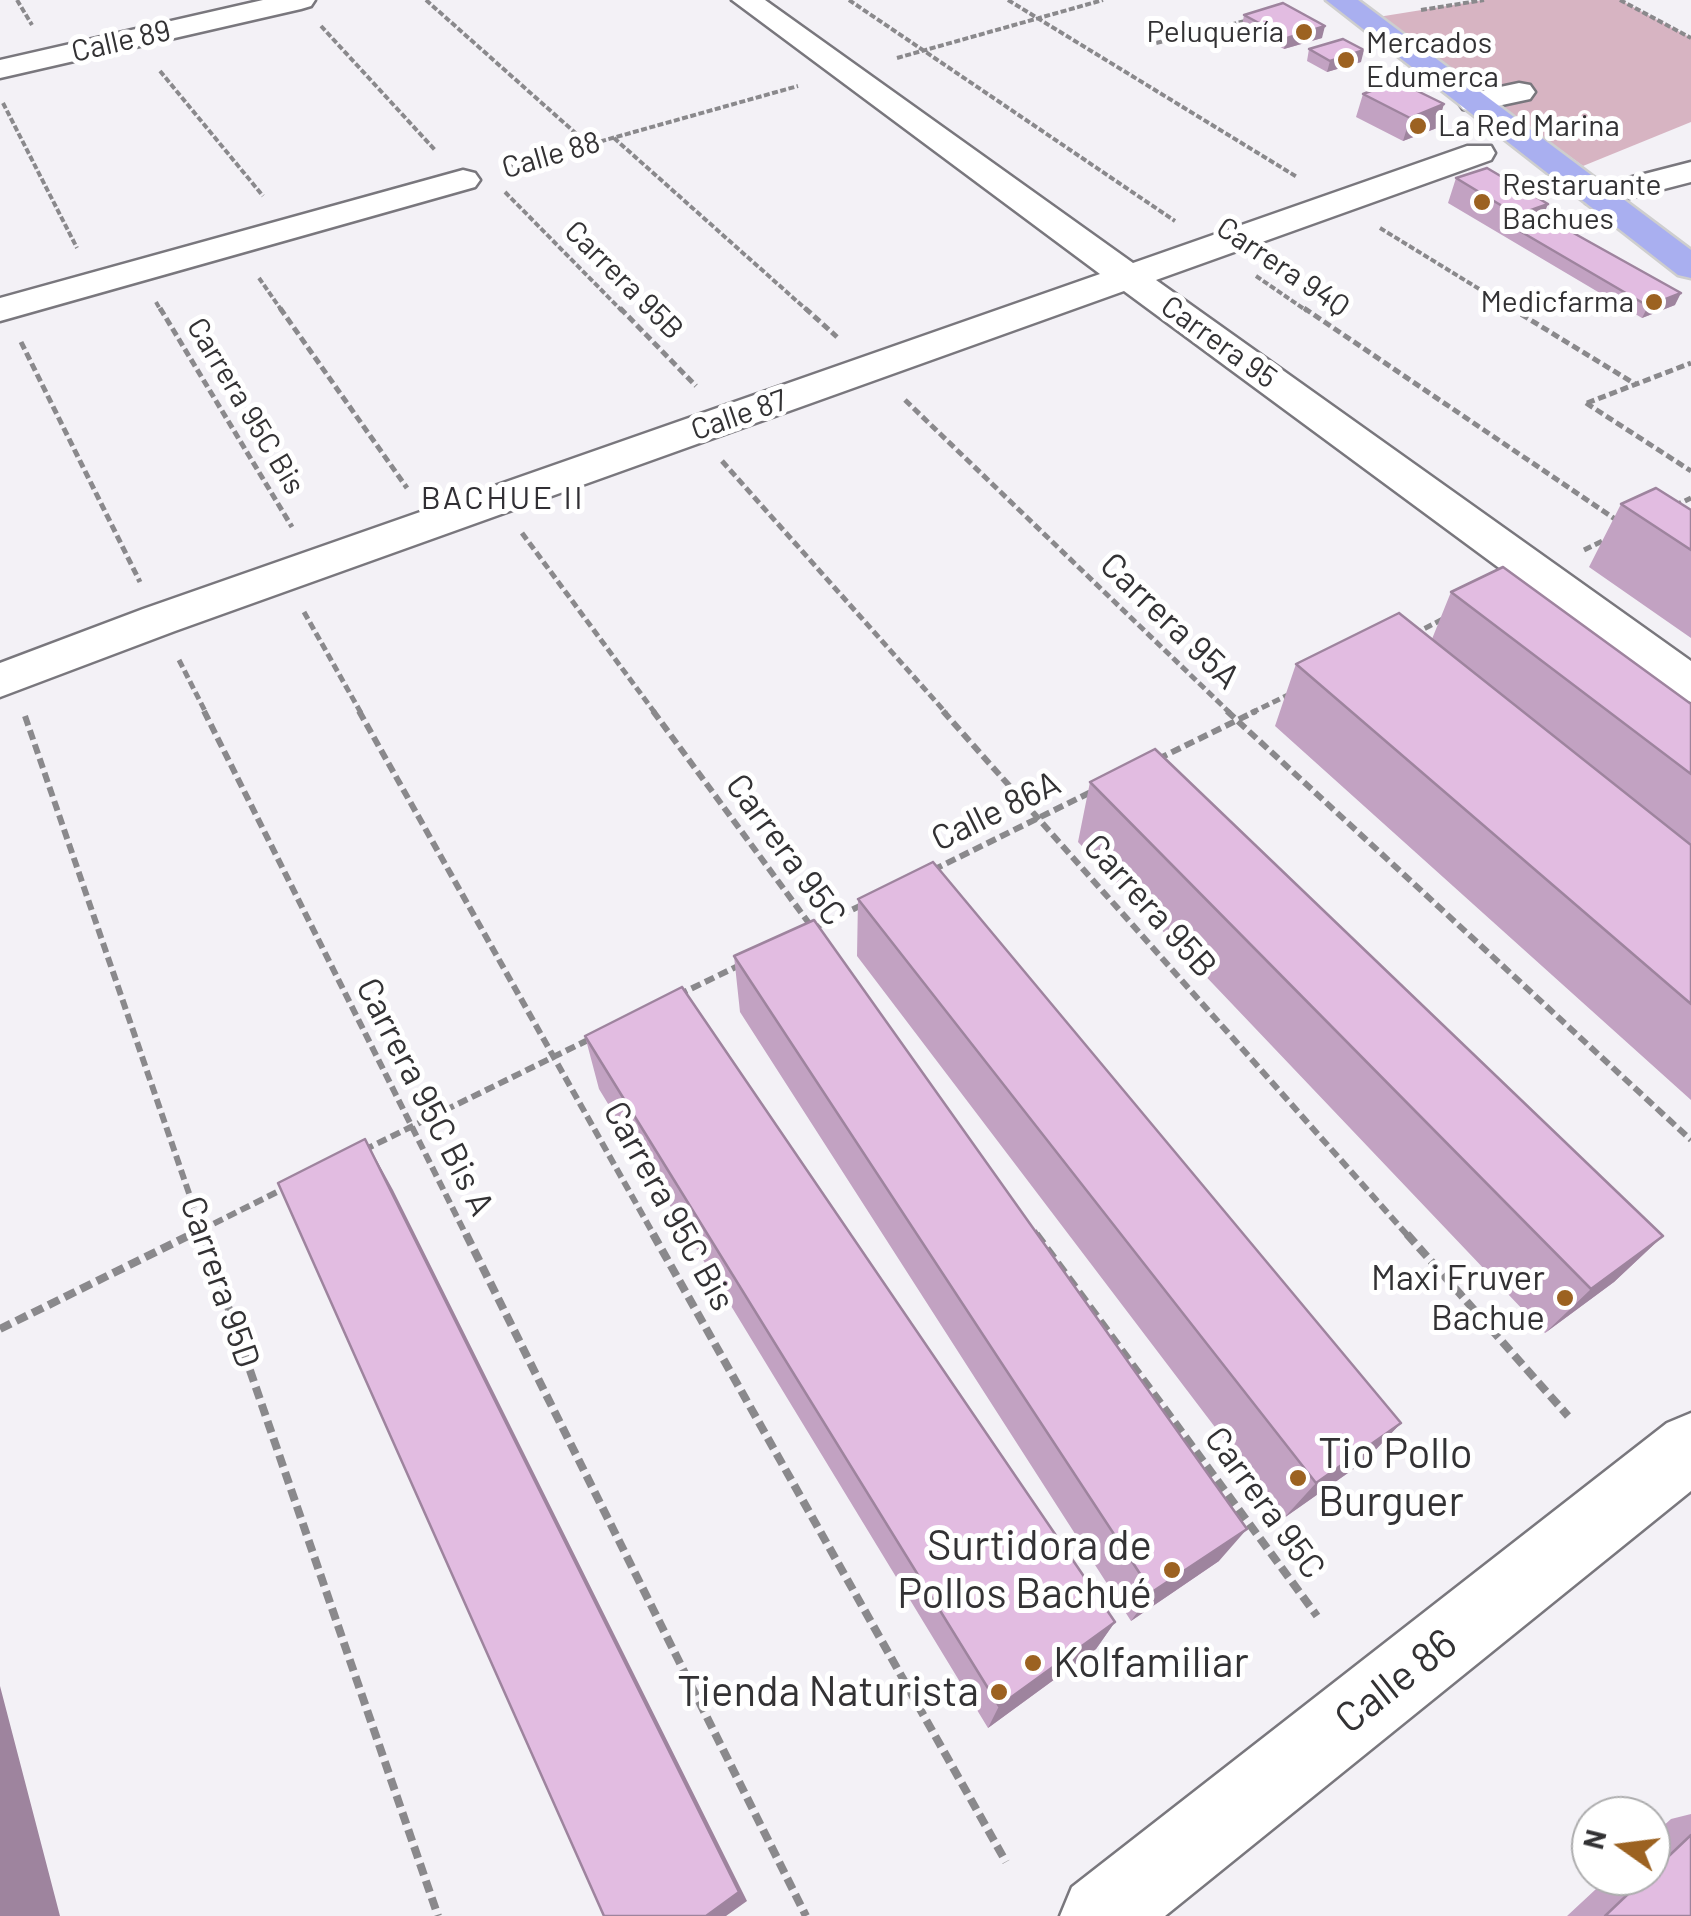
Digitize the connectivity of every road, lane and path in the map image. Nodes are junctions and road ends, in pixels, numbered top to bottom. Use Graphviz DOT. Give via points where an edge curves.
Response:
graph roads {
  1 [pos="299,0"];
  2 [pos="426,0"];
  3 [pos="746,0"];
  4 [pos="849,0"];
  5 [pos="1102,0"];
  6 [pos="1340,0"];
  7 [pos="1484,0"];
  8 [pos="1620,0"];
  9 [pos="1408,12"];
  10 [pos="1260,18"];
  11 [pos="134,38"];
  12 [pos="1691,38"];
  13 [pos="1148,45"];
  14 [pos="924,51"];
  15 [pos="0,69"];
  16 [pos="847,73"];
  17 [pos="1518,92"];
  18 [pos="0,98"];
  19 [pos="1474,102"];
  20 [pos="614,138"];
  21 [pos="589,145"];
  22 [pos="1479,154"];
  23 [pos="1691,172"];
  24 [pos="475,177"];
  25 [pos="1598,196"];
  26 [pos="290,229"];
  27 [pos="235,244"];
  28 [pos="1214,247"];
  29 [pos="1691,267"];
  30 [pos="137,272"];
  31 [pos="1129,278"];
  32 [pos="95,284"];
  33 [pos="2,310"];
  34 [pos="1691,363"];
  35 [pos="872,368"];
  36 [pos="712,425"];
  37 [pos="1691,471"];
  38 [pos="1691,498"];
  39 [pos="498,500"];
  40 [pos="1660,513"];
  41 [pos="432,524"];
  42 [pos="1628,528"];
  43 [pos="1613,536"];
  44 [pos="300,570"];
  45 [pos="1537,572"];
  46 [pos="1450,616"];
  47 [pos="159,620"];
  48 [pos="1398,642"];
  49 [pos="4,669"];
  50 [pos="1691,685"];
  51 [pos="1291,694"];
  52 [pos="1237,720"];
  53 [pos="1154,761"];
  54 [pos="1105,785"];
  55 [pos="1038,818"];
  56 [pos="917,878"];
  57 [pos="865,903"];
  58 [pos="813,929"];
  59 [pos="796,937"];
  60 [pos="825,945"];
  61 [pos="744,963"];
  62 [pos="675,997"];
  63 [pos="606,1031"];
  64 [pos="554,1057"];
  65 [pos="412,1126"];
  66 [pos="1691,1140"];
  67 [pos="359,1152"];
  68 [pos="290,1186"];
  69 [pos="1024,1216"];
  70 [pos="202,1229"];
  71 [pos="0,1329"];
  72 [pos="1568,1416"];
  73 [pos="1691,1447"];
  74 [pos="1317,1616"];
  75 [pos="1006,1862"];
  76 [pos="438,1916"];
  77 [pos="806,1916"];
  78 [pos="1101,1916"];
  1 -- 11 [label="street, Calle 89"];
  1 -- 24 [label="path, Carrera 95B"];
  2 -- 21 [label="path"];
  3 -- 16 [label="street, Carrera 95"];
  4 -- 14 [label="path, Carrera 94Q"];
  5 -- 14 [label="path, Calle 88"];
  6 -- 19 [label="main road"];
  7 -- 9 [label="path"];
  8 -- 12 [label="path"];
  10 -- 13 [label="path"];
  11 -- 15 [label="street, Calle 89"];
  11 -- 26 [label="path"];
  14 -- 16 [label="path, Calle 88"];
  14 -- 28 [label="path, Carrera 94Q"];
  16 -- 20 [label="path, Calle 88"];
  16 -- 31 [label="street, Carrera 95"];
  17 -- 19 [label="street"];
  18 -- 32 [label="path"];
  19 -- 25 [label="main road"];
  20 -- 21 [label="path, Calle 88"];
  20 -- 35 [label="path, Carrera 95A"];
  21 -- 24 [label="path, Calle 88"];
  22 -- 28 [label="street, Calle 87"];
  23 -- 25 [label="street"];
  24 -- 26 [label="street, Calle 88"];
  24 -- 36 [label="path, Carrera 95B"];
  25 -- 29 [label="main road"];
  26 -- 27 [label="street, Calle 88"];
  27 -- 30 [label="street, Calle 88"];
  27 -- 41 [label="path"];
  28 -- 31 [label="street, Calle 87"];
  28 -- 42 [label="path, Carrera 94Q"];
  30 -- 32 [label="street, Calle 88"];
  30 -- 44 [label="path, Carrera 95C Bis"];
  31 -- 35 [label="street, Calle 87"];
  31 -- 45 [label="street, Carrera 95"];
  32 -- 33 [label="street, Calle 88"];
  33 -- 47 [label="path, Carrera 95C Bis A"];
  34 -- 37 [label="path" via="1586,403"];
  35 -- 36 [label="street, Calle 87"];
  35 -- 52 [label="path, Carrera 95A"];
  36 -- 39 [label="street, Calle 87"];
  36 -- 55 [label="path, Carrera 95B"];
  38 -- 40 [label="path"];
  39 -- 41 [label="street, Calle 87"];
  39 -- 58 [label="path, Carrera 95C"];
  41 -- 44 [label="street, Calle 87"];
  43 -- 45 [label="path"];
  44 -- 47 [label="street, Calle 87"];
  44 -- 64 [label="path, Carrera 95C Bis"];
  45 -- 50 [label="street, Carrera 95"];
  46 -- 48 [label="path"];
  47 -- 49 [label="street, Calle 87"];
  47 -- 65 [label="path, Carrera 95C Bis A"];
  49 -- 70 [label="path, Carrera 95D"];
  51 -- 52 [label="path"];
  52 -- 53 [label="path"];
  52 -- 66 [label="path, Carrera 95A"];
  54 -- 55 [label="path, Calle 86A"];
  55 -- 56 [label="path, Calle 86A"];
  55 -- 72 [label="path, Carrera 95B"];
  57 -- 58 [label="path"];
  58 -- 59 [label="path"];
  58 -- 60 [label="path, Carrera 95C"];
  61 -- 62 [label="path"];
  63 -- 64 [label="path"];
  64 -- 65 [label="path"];
  64 -- 75 [label="path, Carrera 95C Bis"];
  65 -- 67 [label="path"];
  65 -- 77 [label="path, Carrera 95C Bis A"];
  68 -- 70 [label="path"];
  69 -- 74 [label="path, Carrera 95C"];
  70 -- 71 [label="path"];
  70 -- 76 [label="path, Carrera 95D"];
  73 -- 78 [label="street, Calle 86"];
}
